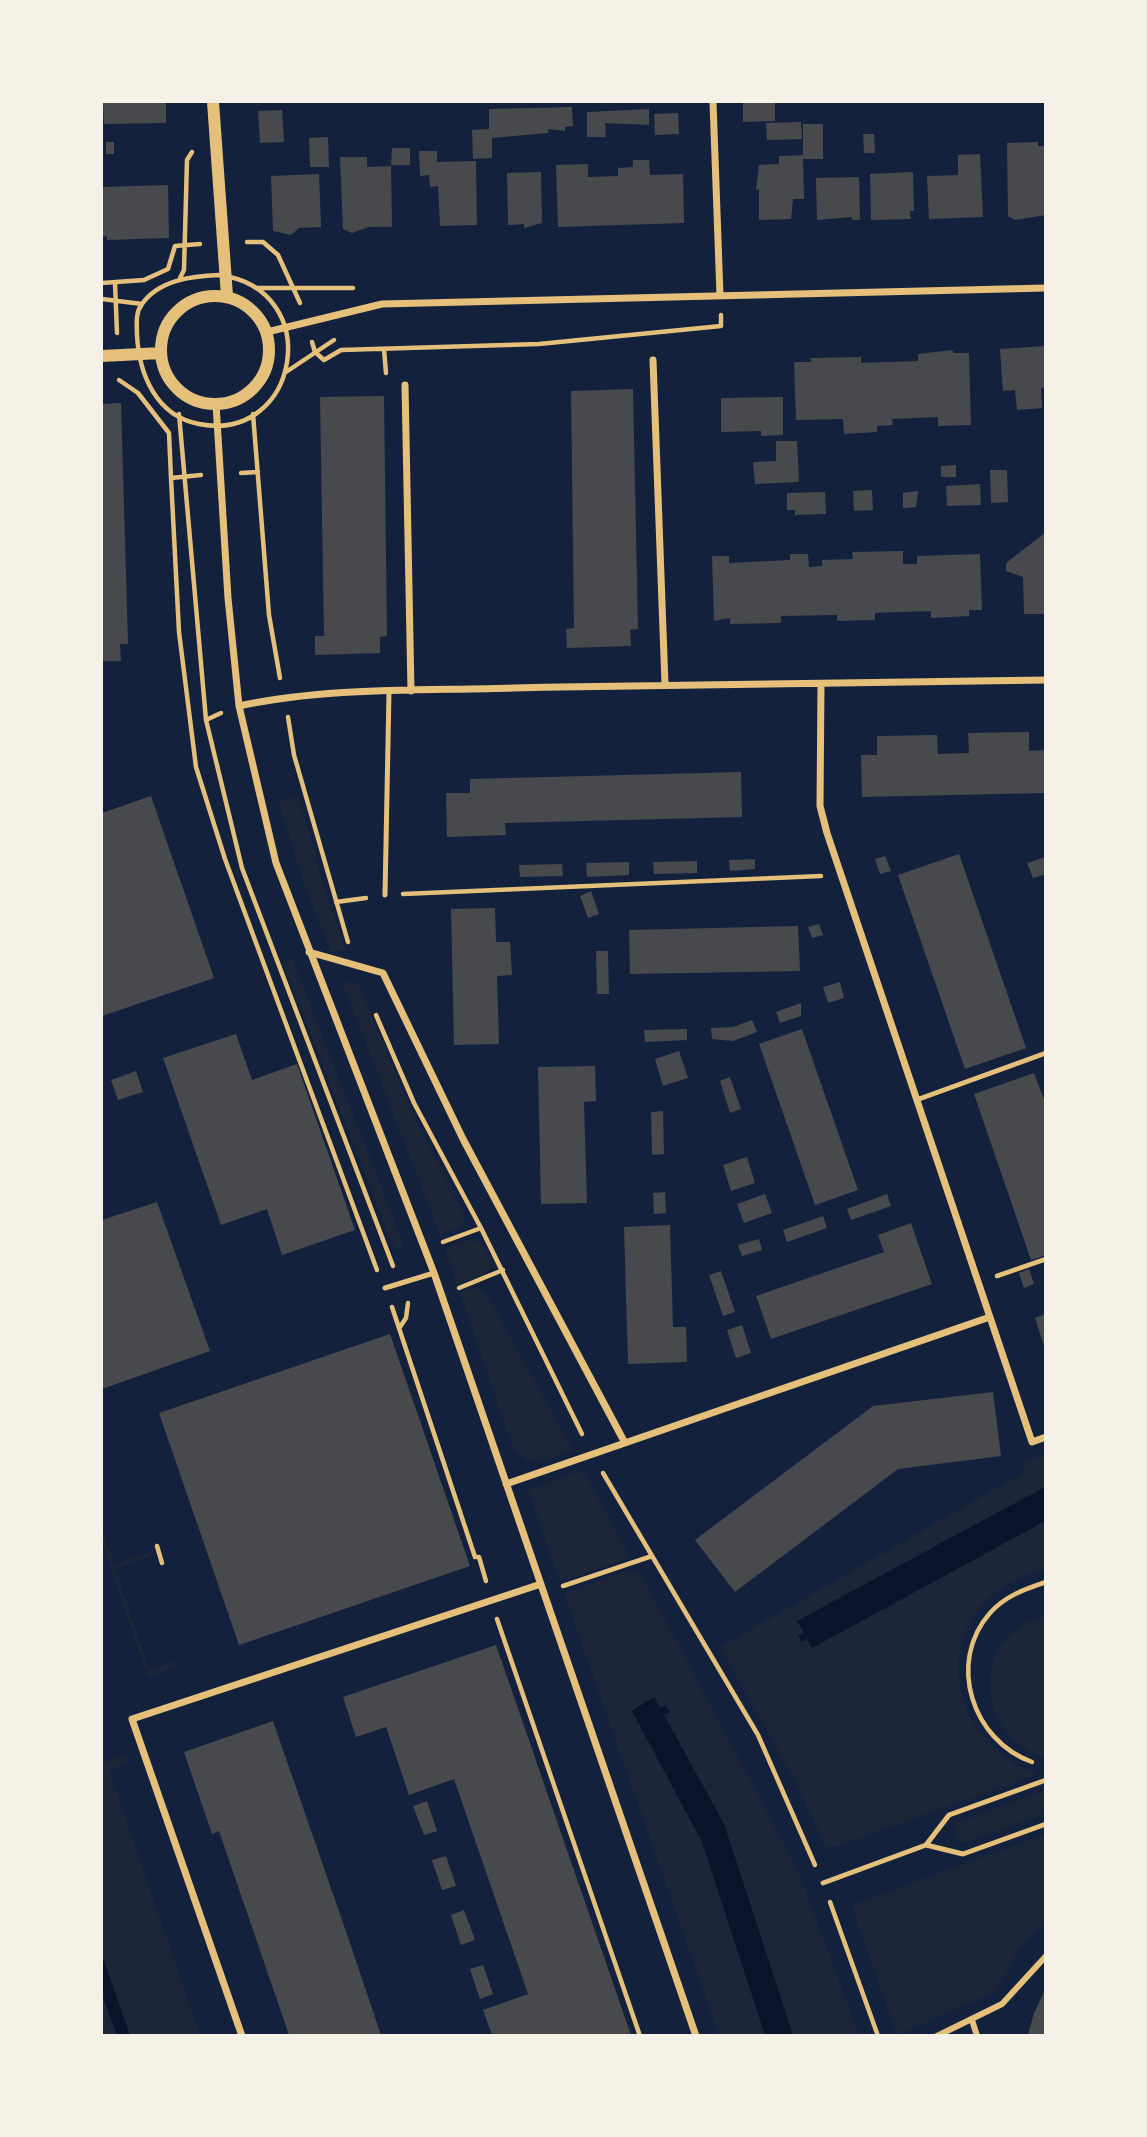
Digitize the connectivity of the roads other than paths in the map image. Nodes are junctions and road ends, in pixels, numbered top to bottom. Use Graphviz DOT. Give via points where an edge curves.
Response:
graph roads {
  1 [pos="213,102"];
  2 [pos="713,102"];
  3 [pos="1045,288"];
  4 [pos="720,295"];
  5 [pos="227,296"];
  6 [pos="267,332"];
  7 [pos="162,354"];
  8 [pos="102,356"];
  9 [pos="653,360"];
  10 [pos="405,385"];
  11 [pos="216,404"];
  12 [pos="1045,680"];
  13 [pos="664,684"];
  14 [pos="821,684"];
  15 [pos="411,691"];
  16 [pos="389,692"];
  17 [pos="239,706"];
  18 [pos="385,895"];
  19 [pos="309,952"];
  20 [pos="1045,1053"];
  21 [pos="919,1099"];
  22 [pos="434,1273"];
  23 [pos="385,1288"];
  24 [pos="990,1317"];
  25 [pos="1045,1437"];
  26 [pos="625,1443"];
  27 [pos="506,1484"];
  28 [pos="541,1584"];
  29 [pos="1045,1780"];
  30 [pos="1045,1824"];
  31 [pos="926,1845"];
  32 [pos="823,1883"];
  33 [pos="1045,1956"];
  34 [pos="972,2020"];
  35 [pos="242,2035"];
  36 [pos="696,2035"];
  37 [pos="937,2035"];
  38 [pos="977,2035"];
  1 -- 5 [label="street"];
  2 -- 4 [label="street"];
  3 -- 4 [label="street"];
  4 -- 6 [label="street" via="382,304"];
  5 -- 6 [label="street" via="252,309"];
  5 -- 7 [label="street" via="201,297 179,309 165,331"];
  6 -- 11 [label="street" via="269,358 260,381 241,398"];
  7 -- 8 [label="street"];
  7 -- 11 [label="street" via="167,375 180,391 197,401"];
  9 -- 13 [label="street"];
  10 -- 15 [label="street"];
  11 -- 17 [label="street"];
  12 -- 14 [label="street"];
  13 -- 14 [label="street"];
  13 -- 15 [label="street"];
  14 -- 21 [label="street" via="820,806"];
  15 -- 16 [label="street"];
  16 -- 17 [label="street" via="284,696"];
  16 -- 18 [label="lane"];
  17 -- 19 [label="street" via="276,863"];
  19 -- 22 [label="street"];
  19 -- 26 [label="street" via="383,973 463,1139"];
  20 -- 21 [label="lane"];
  21 -- 24 [label="street"];
  22 -- 23 [label="lane"];
  22 -- 27 [label="street"];
  24 -- 25 [label="street" via="1032,1442"];
  24 -- 26 [label="street"];
  26 -- 27 [label="street"];
  27 -- 28 [label="street"];
  28 -- 35 [label="street" via="132,1719"];
  28 -- 36 [label="street"];
  29 -- 31 [label="lane" via="949,1815"];
  30 -- 31 [label="lane" via="963,1854"];
  31 -- 32 [label="lane"];
  33 -- 34 [label="street" via="1002,2004"];
  34 -- 37 [label="street"];
  34 -- 38 [label="street"];
}
